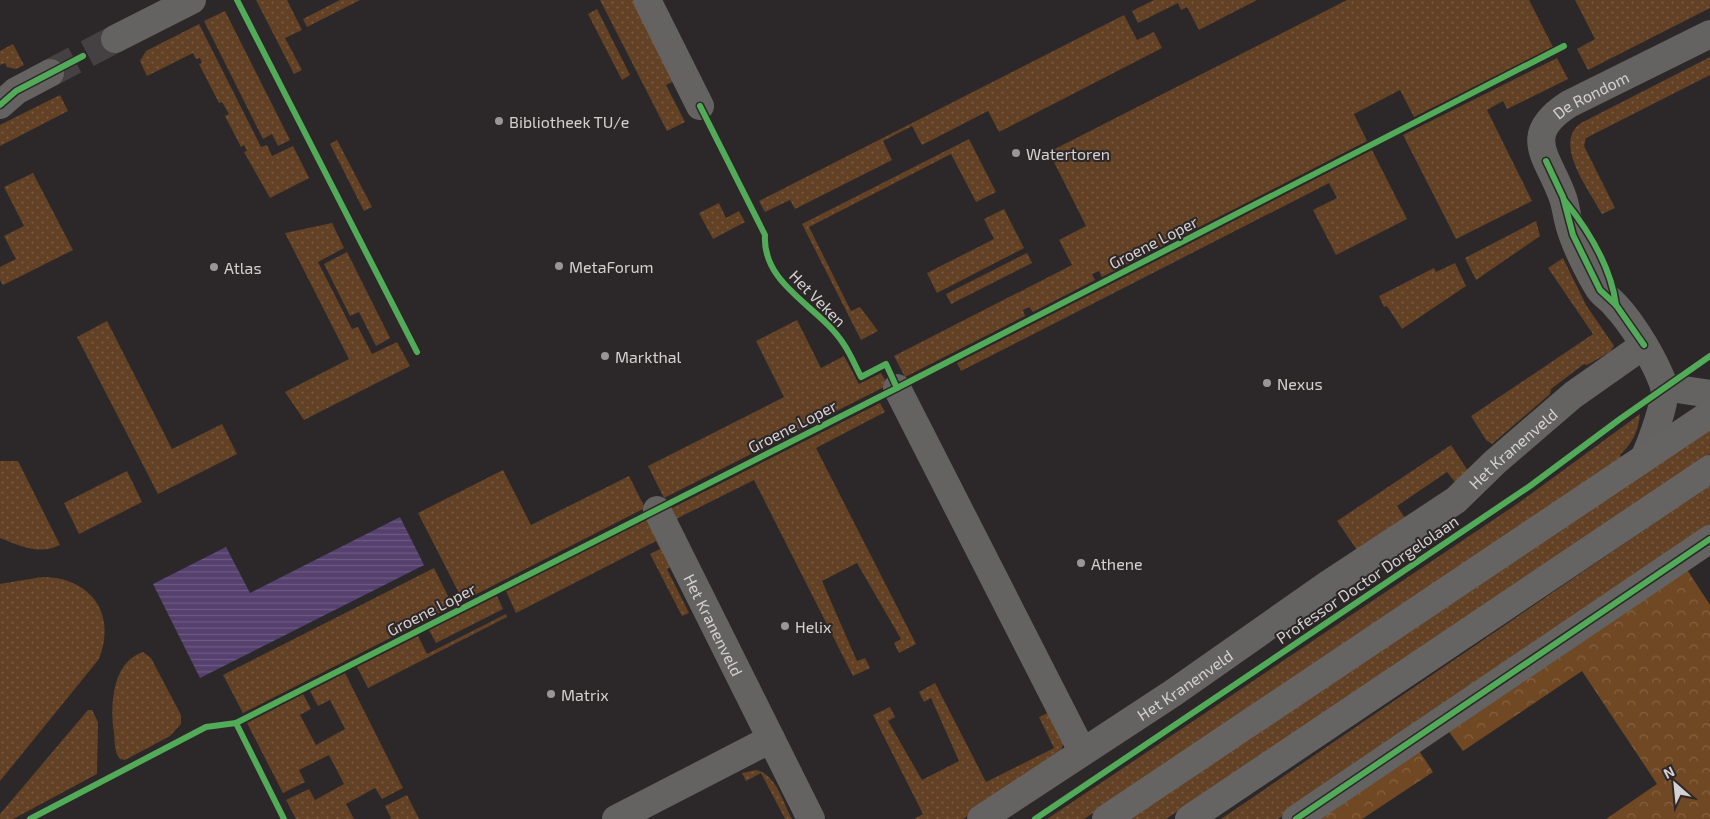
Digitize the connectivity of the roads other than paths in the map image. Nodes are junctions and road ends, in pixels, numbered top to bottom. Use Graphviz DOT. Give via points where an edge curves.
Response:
graph roads {
  1 [pos="192,0"];
  2 [pos="647,0"];
  3 [pos="1710,34"];
  4 [pos="115,40"];
  5 [pos="50,73"];
  6 [pos="5,96"];
  7 [pos="700,106"];
  8 [pos="1644,345"];
  9 [pos="897,388"];
  10 [pos="1664,388"];
  11 [pos="1710,394"];
  12 [pos="1710,414"];
  13 [pos="1644,458"];
  14 [pos="1710,469"];
  15 [pos="657,510"];
  16 [pos="1710,539"];
  17 [pos="771,739"];
  18 [pos="1082,751"];
  19 [pos="616,819"];
  20 [pos="811,819"];
  21 [pos="981,819"];
  22 [pos="1106,819"];
  23 [pos="1189,819"];
  24 [pos="1296,819"];
  1 -- 4 [label="street"];
  2 -- 7 [label="street"];
  3 -- 8 [label="street, De Rondom" via="1588,94 1552,116 1543,129 1540,144 1563,197 1583,223 1608,273 1616,305"];
  5 -- 6 [label="street"];
  8 -- 10 [label="street, De Rondom"];
  8 -- 18 [label="street, Het Kranenveld" via="1573,395 1456,500 1173,693"];
  9 -- 18 [label="street"];
  10 -- 11 [label="street"];
  10 -- 13 [label="street" via="1656,427"];
  12 -- 13 [label="main road"];
  13 -- 22 [label="main road"];
  14 -- 23 [label="main road"];
  15 -- 17 [label="street, Het Kranenveld"];
  16 -- 24 [label="street"];
  17 -- 19 [label="street"];
  17 -- 20 [label="street, Het Kranenveld"];
  18 -- 21 [label="street, Het Kranenveld"];
}
